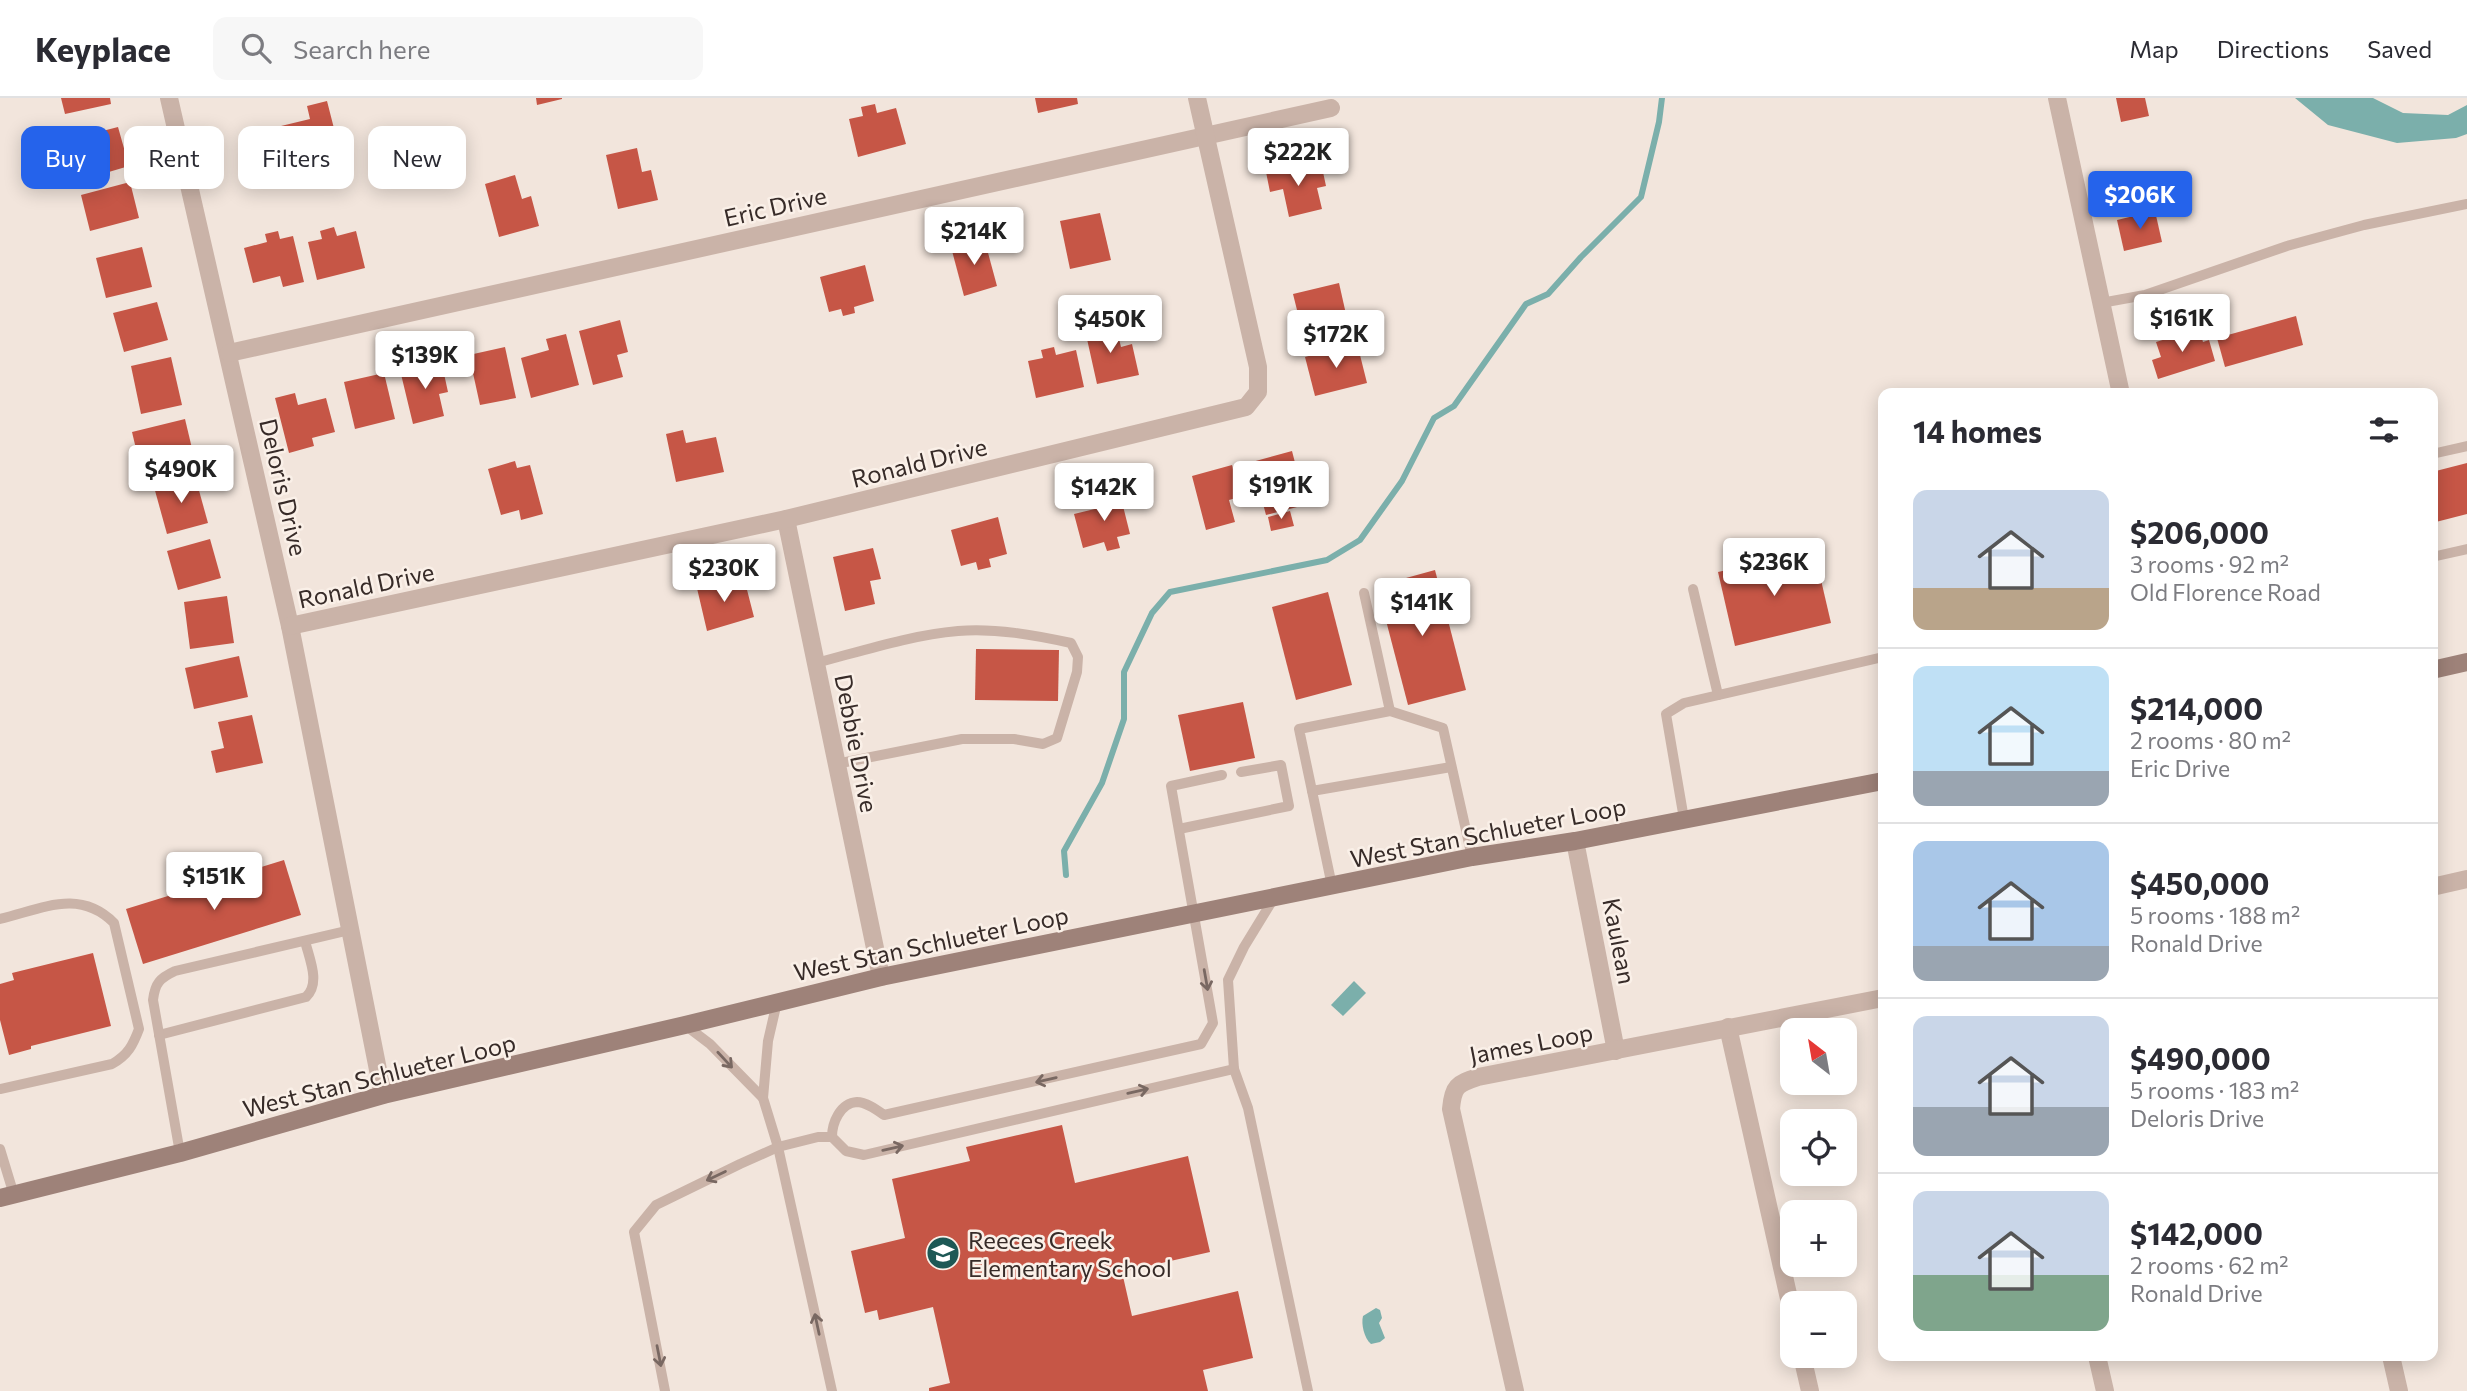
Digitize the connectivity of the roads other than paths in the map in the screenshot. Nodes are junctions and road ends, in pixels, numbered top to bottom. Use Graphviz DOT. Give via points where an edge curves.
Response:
graph roads {
  1 [pos="169,98"];
  2 [pos="1197,98"];
  3 [pos="2057,98"];
  4 [pos="1331,108"];
  5 [pos="1205,135"];
  6 [pos="2467,204"];
  7 [pos="2101,303"];
  8 [pos="229,353"];
  9 [pos="2120,388"];
  10 [pos="2467,446"];
  11 [pos="2438,453"];
  12 [pos="786,519"];
  13 [pos="2467,549"];
  14 [pos="2438,556"];
  15 [pos="1693,589"];
  16 [pos="1364,593"];
  17 [pos="290,626"];
  18 [pos="1878,658"];
  19 [pos="2467,662"];
  20 [pos="816,663"];
  21 [pos="2438,669"];
  22 [pos="1718,695"];
  23 [pos="1390,711"];
  24 [pos="836,764"];
  25 [pos="1451,767"];
  26 [pos="1241,772"];
  27 [pos="1222,775"];
  28 [pos="1878,782"];
  29 [pos="1312,791"];
  30 [pos="1685,820"];
  31 [pos="1179,829"];
  32 [pos="1575,841"];
  33 [pos="1472,857"];
  34 [pos="2467,879"];
  35 [pos="1332,886"];
  36 [pos="2438,886"];
  37 [pos="1274,898"];
  38 [pos="1194,912"];
  39 [pos="0,919"];
  40 [pos="351,930"];
  41 [pos="305,941"];
  42 [pos="881,977"];
  43 [pos="1878,999"];
  44 [pos="777,1002"];
  45 [pos="685,1025"];
  46 [pos="1728,1027"];
  47 [pos="159,1035"];
  48 [pos="1616,1051"];
  49 [pos="1234,1069"];
  50 [pos="0,1088"];
  51 [pos="383,1095"];
  52 [pos="763,1098"];
  53 [pos="832,1137"];
  54 [pos="778,1147"];
  55 [pos="0,1149"];
  56 [pos="180,1153"];
  57 [pos="7,1196"];
  58 [pos="1787,1291"];
  59 [pos="2098,1361"];
  60 [pos="2392,1361"];
  61 [pos="1805,1368"];
  62 [pos="666,1391"];
  63 [pos="832,1391"];
  64 [pos="1308,1391"];
  65 [pos="1515,1391"];
  66 [pos="1810,1391"];
  67 [pos="2105,1391"];
  68 [pos="2399,1391"];
  1 -- 8 [label="street, Deloris Drive"];
  2 -- 5 [label="street, Ronald Drive"];
  3 -- 7 [label="street"];
  4 -- 5 [label="street, Eric Drive"];
  5 -- 8 [label="street, Eric Drive"];
  5 -- 12 [label="street, Ronald Drive" via="1258,367 1258,392 1246,407"];
  6 -- 7 [label="lane" via="2312,239 2145,295"];
  7 -- 9 [label="street"];
  8 -- 17 [label="street, Deloris Drive"];
  10 -- 11 [label="lane"];
  12 -- 17 [label="street, Ronald Drive"];
  12 -- 20 [label="street, Debbie Drive"];
  13 -- 14 [label="lane"];
  15 -- 22 [label="lane"];
  16 -- 23 [label="lane"];
  17 -- 40 [label="street, Deloris Drive"];
  18 -- 22 [label="lane"];
  19 -- 21 [label="main road"];
  20 -- 24 [label="street, Debbie Drive"];
  20 -- 24 [label="lane" via="959,631 1026,633 1071,643 1078,657 1057,738 1043,744 962,739"];
  22 -- 30 [label="lane" via="1684,703 1666,715"];
  23 -- 25 [label="lane" via="1443,728"];
  23 -- 29 [label="lane" via="1298,729"];
  24 -- 42 [label="street, Debbie Drive"];
  25 -- 29 [label="lane"];
  25 -- 33 [label="lane"];
  26 -- 31 [label="lane" via="1281,765 1289,806"];
  27 -- 31 [label="lane" via="1171,786"];
  28 -- 30 [label="main road, West Stan Schlueter Loop"];
  29 -- 35 [label="lane"];
  30 -- 32 [label="main road, West Stan Schlueter Loop"];
  31 -- 38 [label="lane"];
  32 -- 33 [label="main road, West Stan Schlueter Loop"];
  32 -- 48 [label="street, Kaulean"];
  33 -- 35 [label="main road, West Stan Schlueter Loop"];
  34 -- 36 [label="street"];
  35 -- 37 [label="main road, West Stan Schlueter Loop"];
  37 -- 38 [label="main road, West Stan Schlueter Loop"];
  37 -- 49 [label="lane" via="1228,981"];
  38 -- 42 [label="main road, West Stan Schlueter Loop"];
  38 -- 53 [label="lane, one-way" via="1213,1023 1201,1044 884,1115 856,1102 838,1115"];
  39 -- 50 [label="lane" via="73,901 102,911 114,923 139,1029 124,1057 112,1064"];
  40 -- 41 [label="lane"];
  40 -- 51 [label="street, Deloris Drive"];
  41 -- 47 [label="lane" via="161,978 153,1000"];
  41 -- 47 [label="lane" via="314,981 306,997"];
  42 -- 44 [label="main road, West Stan Schlueter Loop"];
  43 -- 46 [label="street, James Loop"];
  44 -- 45 [label="main road, West Stan Schlueter Loop"];
  44 -- 52 [label="lane"];
  45 -- 51 [label="main road, West Stan Schlueter Loop"];
  45 -- 52 [label="lane, one-way"];
  46 -- 48 [label="street, James Loop"];
  46 -- 58 [label="street"];
  47 -- 56 [label="lane"];
  48 -- 65 [label="street, James Loop" via="1478,1077 1459,1083 1452,1095 1451,1109"];
  53 -- 49 [label="lane, one-way" via="846,1151 864,1155"];
  49 -- 64 [label="lane" via="1248,1108"];
  51 -- 56 [label="main road, West Stan Schlueter Loop"];
  52 -- 54 [label="lane"];
  53 -- 54 [label="lane"];
  54 -- 62 [label="lane, one-way" via="656,1205 635,1232"];
  63 -- 54 [label="lane, one-way"];
  55 -- 57 [label="lane"];
  56 -- 57 [label="main road, West Stan Schlueter Loop"];
  59 -- 67 [label="street"];
  60 -- 68 [label="street"];
  61 -- 66 [label="street"];
}
